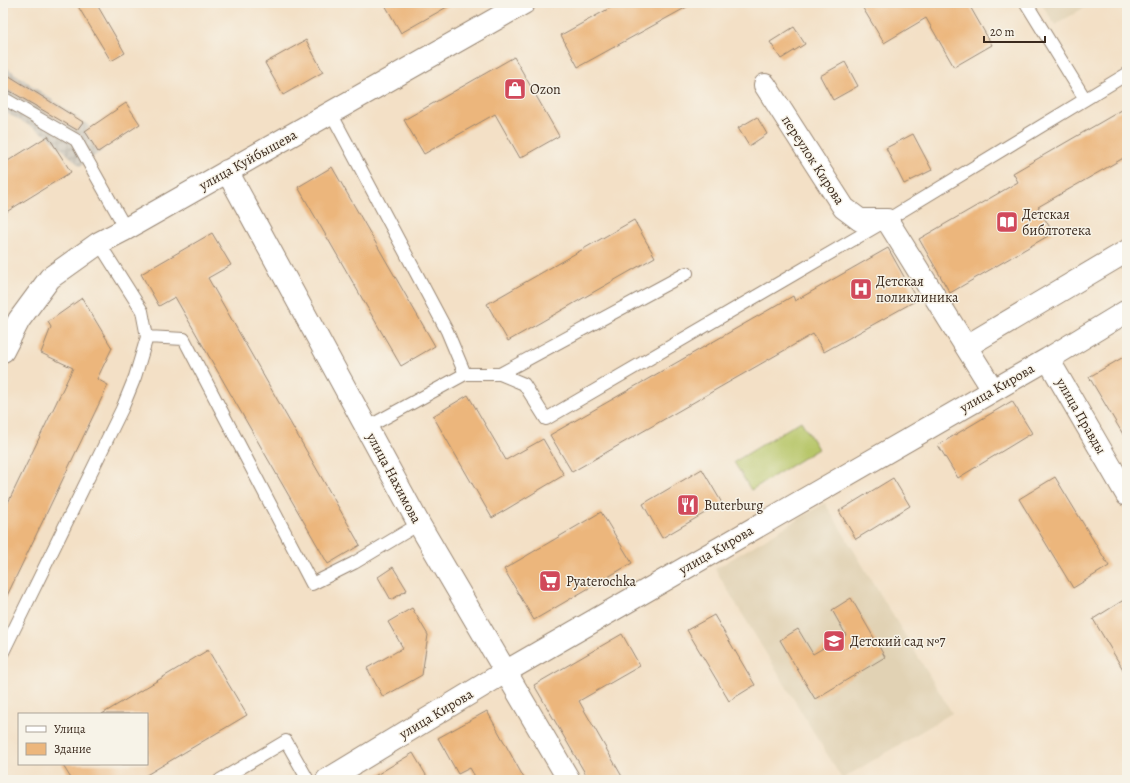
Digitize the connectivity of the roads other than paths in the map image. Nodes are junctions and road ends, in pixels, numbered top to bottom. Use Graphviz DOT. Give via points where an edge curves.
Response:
graph roads {
  1 [pos="524,3"];
  2 [pos="1026,3"];
  3 [pos="1127,74"];
  4 [pos="765,86"];
  5 [pos="3,98"];
  6 [pos="1085,99"];
  7 [pos="331,113"];
  8 [pos="227,171"];
  9 [pos="887,220"];
  10 [pos="126,229"];
  11 [pos="99,243"];
  12 [pos="1127,251"];
  13 [pos="687,273"];
  14 [pos="1127,311"];
  15 [pos="147,337"];
  16 [pos="967,346"];
  17 [pos="3,351"];
  18 [pos="1048,359"];
  19 [pos="465,374"];
  20 [pos="500,374"];
  21 [pos="993,390"];
  22 [pos="368,427"];
  23 [pos="1127,495"];
  24 [pos="419,524"];
  25 [pos="3,652"];
  26 [pos="505,672"];
  27 [pos="220,780"];
  28 [pos="308,780"];
  29 [pos="327,780"];
  30 [pos="568,780"];
  1 -- 7 [label="street, улица Куйбышева"];
  2 -- 6 [label="lane"];
  3 -- 6 [label="lane"];
  4 -- 9 [label="street, переулок Кирова" via="844,208 860,220"];
  5 -- 10 [label="lane" via="76,140"];
  6 -- 9 [label="lane"];
  7 -- 8 [label="street, улица Куйбышева"];
  7 -- 19 [label="lane" via="446,331"];
  8 -- 10 [label="street, улица Куйбышева"];
  8 -- 22 [label="street, улица Нахимова"];
  9 -- 16 [label="street"];
  9 -- 20 [label="lane" via="546,419 524,384"];
  10 -- 11 [label="street, улица Куйбышева"];
  11 -- 15 [label="lane" via="142,311"];
  11 -- 17 [label="street, улица Куйбышева" via="50,278 19,320"];
  12 -- 16 [label="street"];
  13 -- 20 [label="lane"];
  14 -- 18 [label="street, улица Кирова"];
  15 -- 24 [label="lane" via="184,339 312,584 354,563"];
  15 -- 25 [label="lane" via="122,410"];
  16 -- 21 [label="street"];
  18 -- 21 [label="street, улица Кирова"];
  18 -- 23 [label="street, улица Правды"];
  19 -- 20 [label="lane"];
  19 -- 22 [label="lane"];
  21 -- 26 [label="street, улица Кирова"];
  22 -- 24 [label="street, улица Нахимова"];
  24 -- 26 [label="street, улица Нахимова"];
  26 -- 29 [label="street, улица Кирова"];
  26 -- 30 [label="street, улица Нахимова"];
  27 -- 28 [label="lane" via="286,741"];
}
